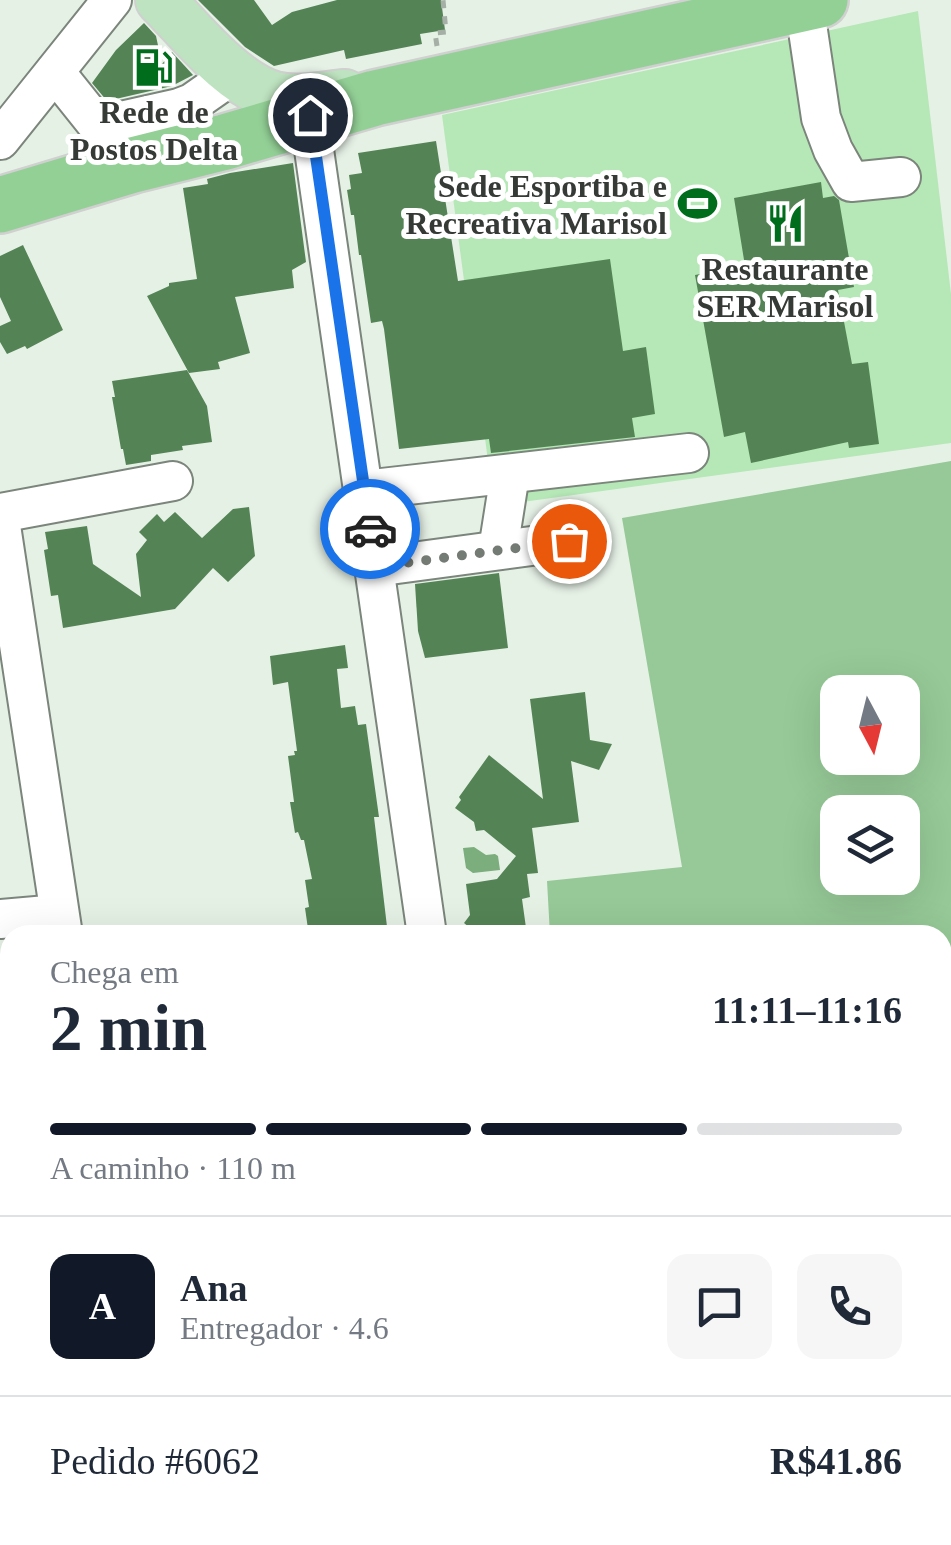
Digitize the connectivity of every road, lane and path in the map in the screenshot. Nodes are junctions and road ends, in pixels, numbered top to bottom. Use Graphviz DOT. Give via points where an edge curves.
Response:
graph roads {
  1 [pos="112,0"];
  2 [pos="160,0"];
  3 [pos="812,2"];
  4 [pos="55,72"];
  5 [pos="234,73"];
  6 [pos="375,98"];
  7 [pos="310,115"];
  8 [pos="0,140"];
  9 [pos="900,177"];
  10 [pos="0,206"];
  11 [pos="689,453"];
  12 [pos="510,474"];
  13 [pos="173,481"];
  14 [pos="364,490"];
  15 [pos="0,516"];
  16 [pos="569,541"];
  17 [pos="498,550"];
  18 [pos="375,567"];
  19 [pos="9,650"];
  20 [pos="0,920"];
  21 [pos="61,925"];
  22 [pos="426,925"];
  1 -- 4 [label="street"];
  2 -- 5 [label="main road"];
  3 -- 6 [label="highway"];
  3 -- 9 [label="street" via="821,118 833,150 851,182"];
  4 -- 5 [label="street" via="102,125 192,103"];
  4 -- 8 [label="street"];
  5 -- 6 [label="main road" via="276,96"];
  6 -- 7 [label="highway"];
  7 -- 10 [label="highway"];
  7 -- 14 [label="street"];
  11 -- 12 [label="street"];
  12 -- 14 [label="street"];
  12 -- 17 [label="street"];
  13 -- 15 [label="street"];
  14 -- 18 [label="street"];
  15 -- 19 [label="street"];
  16 -- 17 [label="street"];
  17 -- 18 [label="street"];
  18 -- 22 [label="street"];
  19 -- 21 [label="street"];
  20 -- 21 [label="street"];
}
